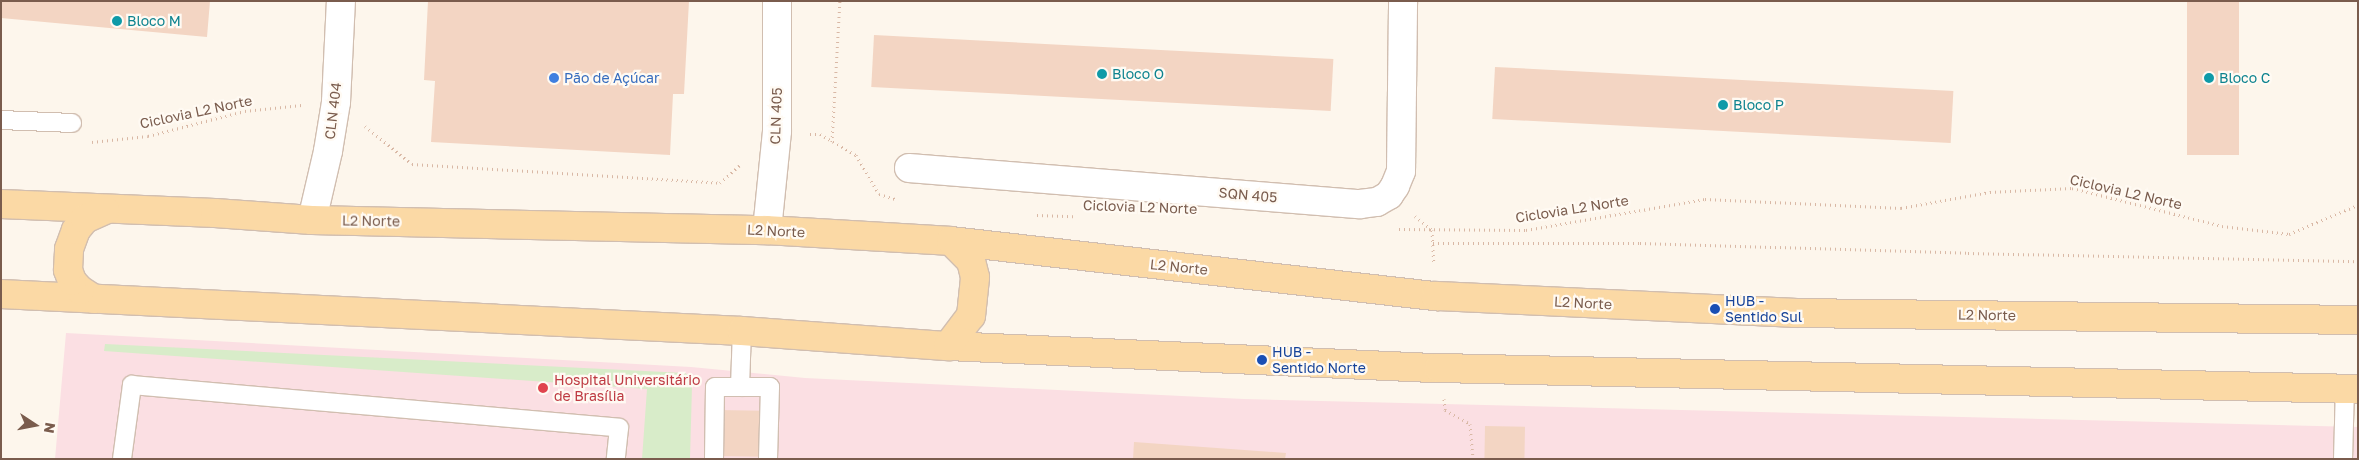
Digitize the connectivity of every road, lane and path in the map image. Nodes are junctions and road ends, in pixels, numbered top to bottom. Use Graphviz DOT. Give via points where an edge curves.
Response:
graph roads {
  1 [pos="341,1"];
  2 [pos="776,1"];
  3 [pos="840,1"];
  4 [pos="1403,1"];
  5 [pos="336,102"];
  6 [pos="1,120"];
  7 [pos="72,123"];
  8 [pos="776,131"];
  9 [pos="91,142"];
  10 [pos="832,142"];
  11 [pos="909,168"];
  12 [pos="1389,195"];
  13 [pos="898,199"];
  14 [pos="1,204"];
  15 [pos="2358,205"];
  16 [pos="105,210"];
  17 [pos="1035,215"];
  18 [pos="1075,216"];
  19 [pos="312,220"];
  20 [pos="1392,228"];
  21 [pos="768,230"];
  22 [pos="1432,230"];
  23 [pos="950,241"];
  24 [pos="1433,243"];
  25 [pos="2358,261"];
  26 [pos="1,294"];
  27 [pos="1436,296"];
  28 [pos="94,299"];
  29 [pos="2358,320"];
  30 [pos="742,331"];
  31 [pos="948,346"];
  32 [pos="740,387"];
  33 [pos="2351,389"];
  34 [pos="1445,410"];
  35 [pos="122,459"];
  36 [pos="616,459"];
  37 [pos="714,459"];
  38 [pos="768,459"];
  39 [pos="1473,459"];
  40 [pos="2343,459"];
  1 -- 5 [label="street, CLN 404"];
  2 -- 8 [label="street, CLN 405"];
  3 -- 10 [label="path"];
  4 -- 12 [label="street" via="1402,162 1399,178"];
  5 -- 8 [label="path" via="412,164 720,183"];
  5 -- 9 [label="path, Ciclovia L2 Norte" via="245,111 148,136"];
  5 -- 19 [label="street, CLN 404"];
  6 -- 7 [label="lane"];
  8 -- 10 [label="path" via="820,134"];
  8 -- 21 [label="street, CLN 405"];
  10 -- 13 [label="path" via="856,156 878,194"];
  11 -- 12 [label="street, SQN 405" via="1360,204 1377,202"];
  12 -- 22 [label="path"];
  14 -- 16 [label="main road, L2 Norte"];
  15 -- 22 [label="path, Ciclovia L2 Norte" via="2289,234 2222,226 2072,188 1990,192 1901,208 1705,198 1526,230"];
  16 -- 19 [label="main road, L2 Norte"];
  16 -- 28 [label="main road" via="85,219 76,230 69,249 68,270 72,281"];
  17 -- 18 [label="path, Ciclovia L2 Norte"];
  19 -- 21 [label="main road, L2 Norte"];
  20 -- 22 [label="path, Ciclovia L2 Norte"];
  21 -- 23 [label="main road, L2 Norte"];
  22 -- 24 [label="path"];
  23 -- 27 [label="main road, L2 Norte"];
  23 -- 31 [label="main road" via="971,261 975,277 970,316"];
  24 -- 25 [label="path" via="1640,244"];
  24 -- 27 [label="path"];
  26 -- 28 [label="main road"];
  27 -- 29 [label="main road, L2 Norte" via="1794,313"];
  28 -- 30 [label="main road"];
  30 -- 31 [label="main road"];
  30 -- 32 [label="lane"];
  31 -- 33 [label="main road" via="1439,368"];
  32 -- 37 [label="lane" via="715,387"];
  32 -- 38 [label="lane" via="770,387"];
  33 -- 40 [label="lane"];
  34 -- 39 [label="path" via="1470,424"];
  35 -- 36 [label="lane" via="132,385 619,428"];
}
